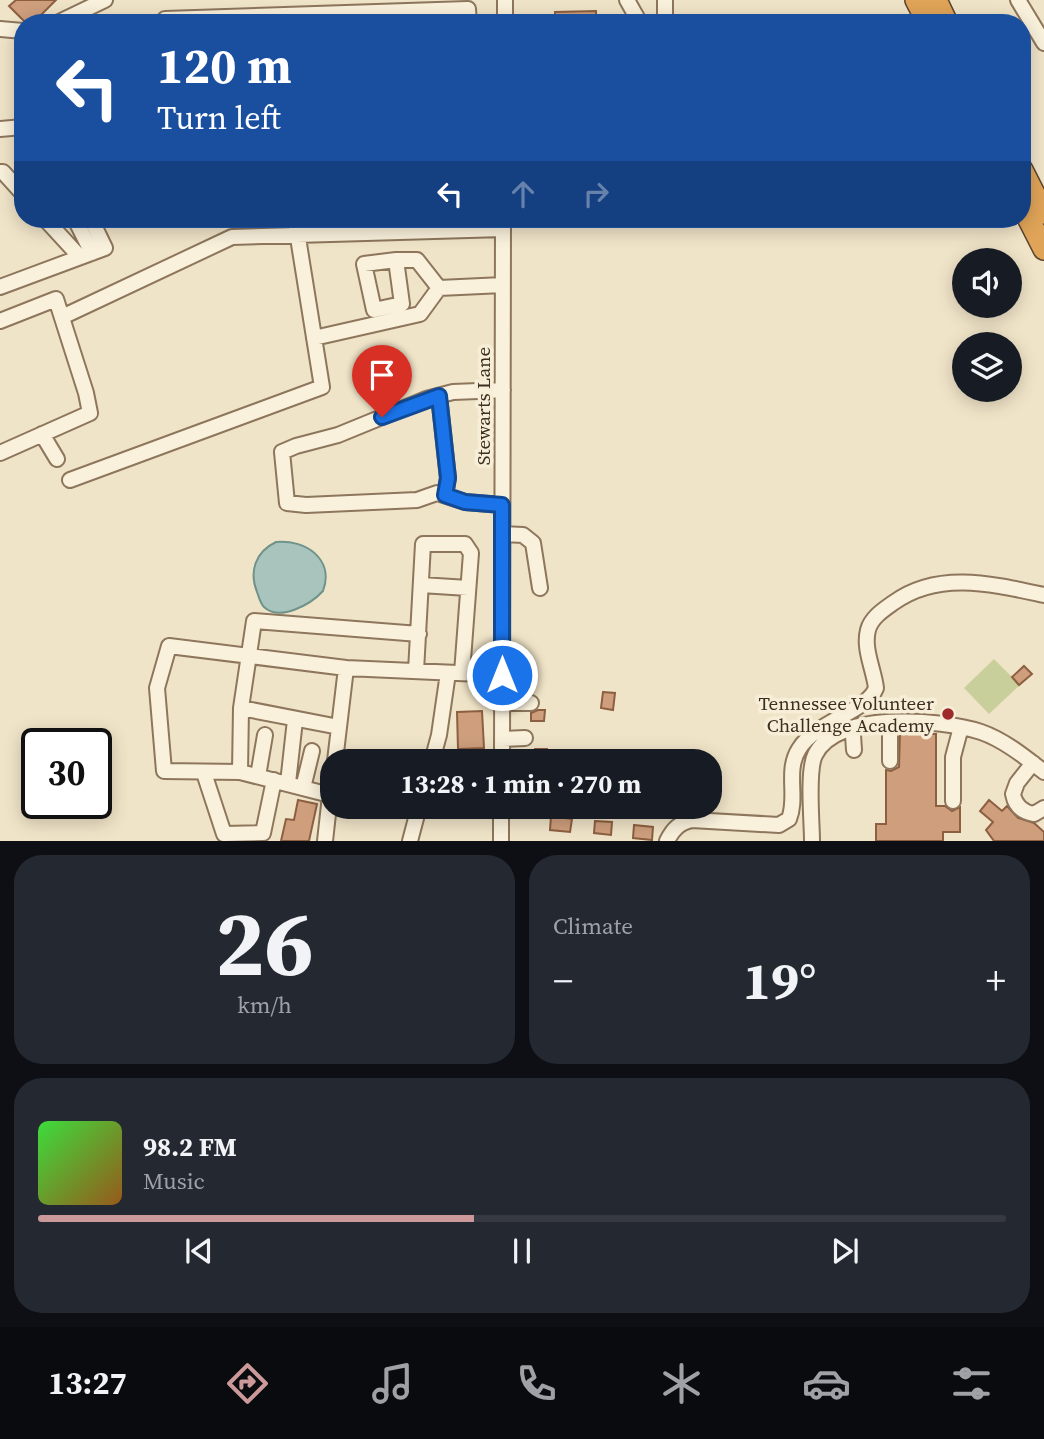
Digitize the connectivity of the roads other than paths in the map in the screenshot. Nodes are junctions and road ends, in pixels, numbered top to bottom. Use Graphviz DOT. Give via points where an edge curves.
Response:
graph roads {
  1 [pos="105,0"];
  2 [pos="76,14"];
  3 [pos="374,14"];
  4 [pos="468,14"];
  5 [pos="1031,22"];
  6 [pos="1044,43"];
  7 [pos="0,172"];
  8 [pos="14,184"];
  9 [pos="1031,188"];
  10 [pos="1044,214"];
  11 [pos="1031,224"];
  12 [pos="55,228"];
  13 [pos="78,228"];
  14 [pos="95,228"];
  15 [pos="284,228"];
  16 [pos="296,228"];
  17 [pos="503,228"];
  18 [pos="1044,249"];
  19 [pos="86,255"];
  20 [pos="396,260"];
  21 [pos="503,285"];
  22 [pos="0,287"];
  23 [pos="439,288"];
  24 [pos="62,317"];
  25 [pos="0,321"];
  26 [pos="314,338"];
  27 [pos="503,390"];
  28 [pos="439,396"];
  29 [pos="42,434"];
  30 [pos="0,453"];
  31 [pos="57,459"];
  32 [pos="70,480"];
  33 [pos="445,495"];
  34 [pos="502,505"];
  35 [pos="502,534"];
  36 [pos="421,585"];
  37 [pos="468,588"];
  38 [pos="540,588"];
  39 [pos="1044,595"];
  40 [pos="419,634"];
  41 [pos="250,656"];
  42 [pos="346,668"];
  43 [pos="416,671"];
  44 [pos="455,673"];
  45 [pos="502,675"];
  46 [pos="502,703"];
  47 [pos="531,703"];
  48 [pos="241,708"];
  49 [pos="295,720"];
  50 [pos="890,723"];
  51 [pos="339,727"];
  52 [pos="961,727"];
  53 [pos="850,728"];
  54 [pos="265,735"];
  55 [pos="525,738"];
  56 [pos="502,739"];
  57 [pos="336,749"];
  58 [pos="435,749"];
  59 [pos="502,749"];
  60 [pos="854,750"];
  61 [pos="312,751"];
  62 [pos="890,761"];
  63 [pos="1039,768"];
  64 [pos="240,772"];
  65 [pos="204,773"];
  66 [pos="258,776"];
  67 [pos="281,782"];
  68 [pos="303,788"];
  69 [pos="320,792"];
  70 [pos="953,801"];
  71 [pos="1044,808"];
  72 [pos="327,819"];
  73 [pos="416,819"];
  74 [pos="501,819"];
  75 [pos="325,841"];
  76 [pos="410,841"];
  77 [pos="501,841"];
  78 [pos="667,841"];
  79 [pos="812,841"];
  1 -- 2 [label="street"];
  3 -- 4 [label="street" via="468,9"];
  5 -- 6 [label="street"];
  7 -- 8 [label="street"];
  9 -- 10 [label="highway"];
  11 -- 18 [label="highway"];
  12 -- 19 [label="street"];
  13 -- 19 [label="street"];
  14 -- 19 [label="street" via="105,248"];
  15 -- 24 [label="street" via="232,237"];
  16 -- 26 [label="street"];
  17 -- 21 [label="street, Stewarts Lane"];
  19 -- 22 [label="street"];
  20 -- 23 [label="street" via="417,260"];
  21 -- 23 [label="street"];
  21 -- 27 [label="street, Stewarts Lane"];
  23 -- 26 [label="street" via="420,314"];
  24 -- 25 [label="street" via="56,299"];
  24 -- 29 [label="street" via="90,413"];
  26 -- 32 [label="street" via="323,387"];
  27 -- 28 [label="street"];
  27 -- 34 [label="street, Stewarts Lane"];
  28 -- 33 [label="street" via="448,478"];
  28 -- 33 [label="street" via="282,453 287,503 417,500"];
  29 -- 30 [label="street"];
  29 -- 31 [label="street"];
  33 -- 34 [label="street"];
  34 -- 35 [label="street, Stewarts Lane"];
  35 -- 38 [label="street" via="530,538 538,560"];
  35 -- 45 [label="street, Stewarts Lane"];
  36 -- 37 [label="street"];
  36 -- 37 [label="street" via="423,544 466,544 471,553"];
  36 -- 40 [label="street"];
  37 -- 44 [label="street"];
  39 -- 78 [label="street" via="946,582 900,597 871,622 867,632 876,688 873,695 827,723 799,748 792,766 789,820 779,825 692,820 674,830"];
  40 -- 41 [label="street" via="254,621"];
  40 -- 43 [label="street"];
  41 -- 42 [label="street"];
  41 -- 48 [label="street"];
  41 -- 65 [label="street" via="169,646 157,688 164,771"];
  42 -- 43 [label="street"];
  42 -- 51 [label="street"];
  43 -- 44 [label="street"];
  44 -- 45 [label="street"];
  44 -- 58 [label="street"];
  45 -- 46 [label="street, Stewarts Lane"];
  46 -- 47 [label="street"];
  46 -- 56 [label="street, Stewarts Lane"];
  48 -- 49 [label="street"];
  48 -- 64 [label="street"];
  49 -- 51 [label="street"];
  49 -- 67 [label="street"];
  50 -- 52 [label="street"];
  50 -- 53 [label="street"];
  50 -- 62 [label="street"];
  51 -- 57 [label="street"];
  52 -- 63 [label="street" via="995,739"];
  52 -- 70 [label="street" via="953,757"];
  53 -- 60 [label="street"];
  53 -- 79 [label="street" via="823,744 814,757"];
  54 -- 66 [label="street"];
  55 -- 56 [label="street"];
  56 -- 59 [label="street, Stewarts Lane"];
  61 -- 68 [label="street"];
  63 -- 71 [label="street" via="1014,789 1014,799 1028,813"];
  64 -- 65 [label="street"];
  64 -- 66 [label="street"];
  65 -- 67 [label="street" via="224,834 263,833"];
  66 -- 67 [label="street"];
  67 -- 68 [label="street"];
  68 -- 69 [label="street"];
  72 -- 75 [label="street"];
  73 -- 76 [label="street"];
  74 -- 77 [label="street"];
}
